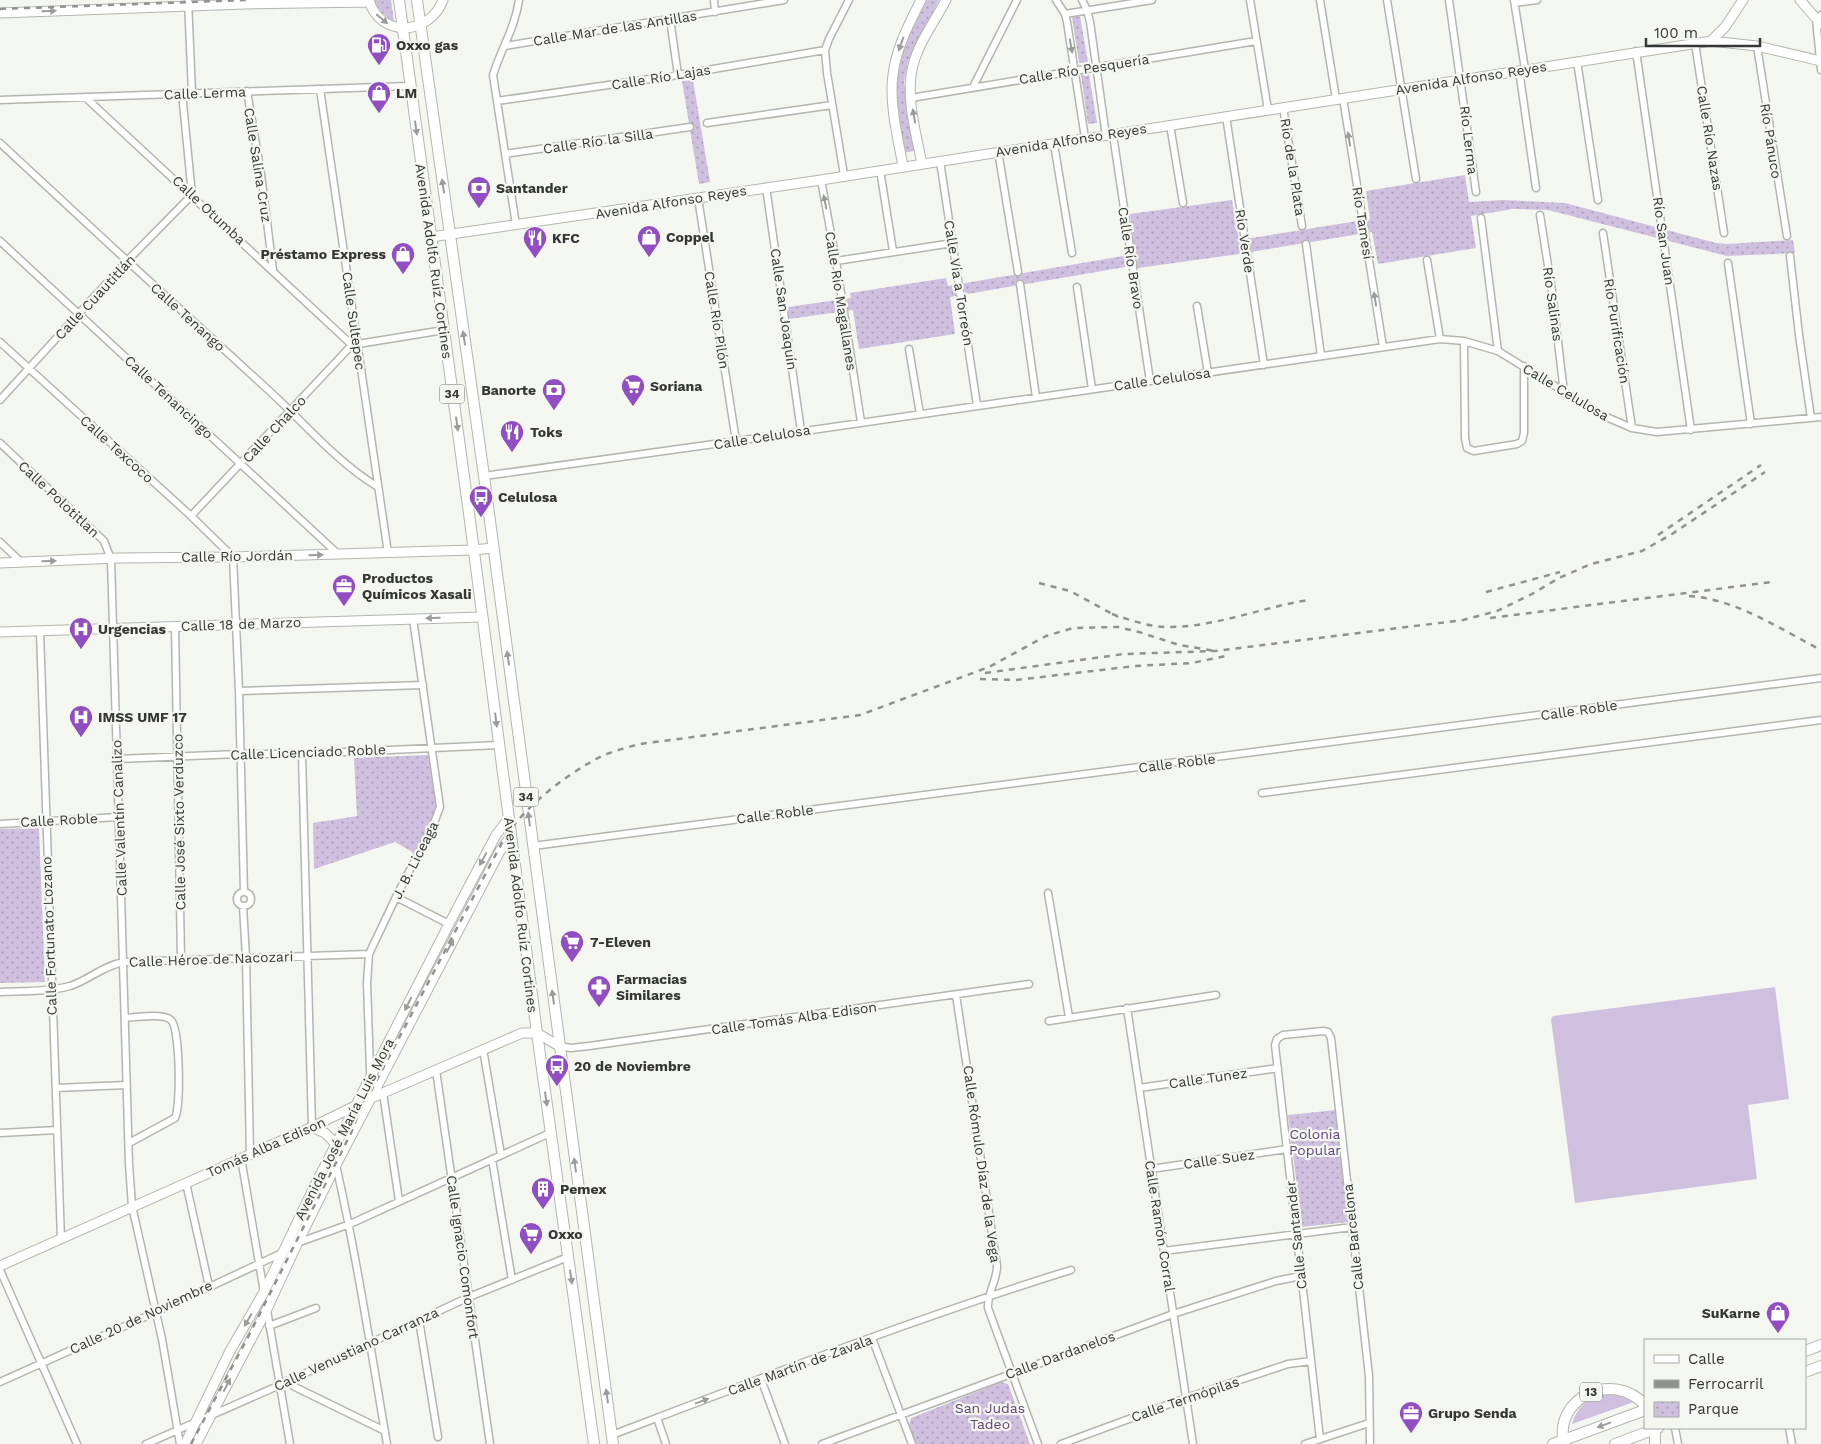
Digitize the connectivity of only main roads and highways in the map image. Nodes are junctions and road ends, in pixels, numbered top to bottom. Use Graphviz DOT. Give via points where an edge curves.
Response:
graph roads {
  1 [pos="399,0"];
  2 [pos="418,0"];
  3 [pos="1821,1345"];
  4 [pos="1806,1351"];
  5 [pos="1821,1366"];
  6 [pos="1806,1372"];
  7 [pos="1644,1404"];
  8 [pos="1644,1410"];
  9 [pos="1653,1429"];
  10 [pos="1656,1429"];
  11 [pos="613,1440"];
  12 [pos="1560,1443"];
  13 [pos="594,1444"];
  14 [pos="1615,1444"];
  15 [pos="1655,1444"];
  1 -- 13 [label="main road, Avenida Adolfo Ruíz Cortines / 34, one-way"];
  11 -- 2 [label="main road, Avenida Adolfo Ruíz Cortines / 34, one-way"];
  3 -- 4 [label="main road"];
  5 -- 6 [label="main road"];
  7 -- 12 [label="main road, 13" via="1636,1396 1618,1389 1593,1391 1569,1412"];
  8 -- 12 [label="main road, 13, one-way"];
  9 -- 14 [label="main road"];
  10 -- 15 [label="main road"];
}
